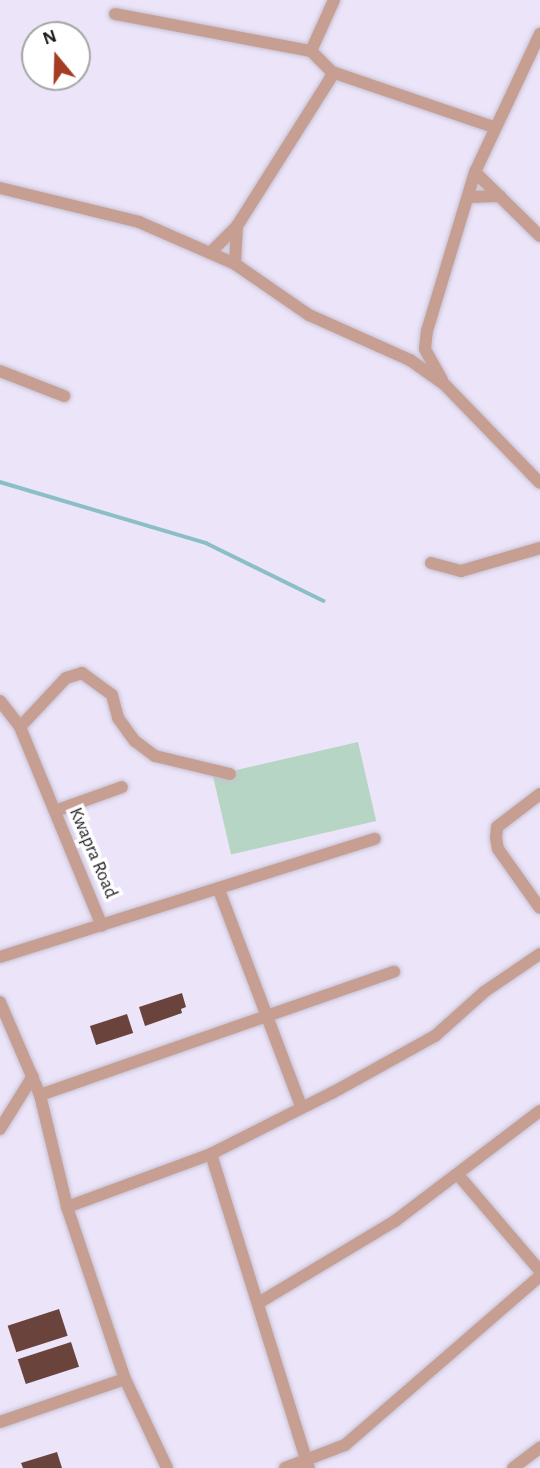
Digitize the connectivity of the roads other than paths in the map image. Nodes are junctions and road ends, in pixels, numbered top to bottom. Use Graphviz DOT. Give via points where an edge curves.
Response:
graph roads {
  1 [pos="334,0"];
  2 [pos="115,14"];
  3 [pos="540,34"];
  4 [pos="311,51"];
  5 [pos="332,72"];
  6 [pos="494,127"];
  7 [pos="475,172"];
  8 [pos="0,188"];
  9 [pos="500,196"];
  10 [pos="469,197"];
  11 [pos="237,226"];
  12 [pos="540,236"];
  13 [pos="210,253"];
  14 [pos="235,264"];
  15 [pos="0,371"];
  16 [pos="445,386"];
  17 [pos="64,396"];
  18 [pos="540,483"];
  19 [pos="540,548"];
  20 [pos="432,564"];
  21 [pos="0,701"];
  22 [pos="20,727"];
  23 [pos="230,774"];
  24 [pos="122,787"];
  25 [pos="540,794"];
  26 [pos="55,811"];
  27 [pos="375,839"];
  28 [pos="219,890"];
  29 [pos="540,908"];
  30 [pos="103,926"];
  31 [pos="540,954"];
  32 [pos="0,957"];
  33 [pos="394,972"];
  34 [pos="0,1002"];
  35 [pos="268,1019"];
  36 [pos="33,1076"];
  37 [pos="40,1095"];
  38 [pos="302,1108"];
  39 [pos="540,1111"];
  40 [pos="0,1129"];
  41 [pos="211,1154"];
  42 [pos="459,1176"];
  43 [pos="67,1208"];
  44 [pos="539,1276"];
  45 [pos="260,1302"];
  46 [pos="125,1379"];
  47 [pos="0,1422"];
  48 [pos="540,1448"];
  49 [pos="307,1464"];
  50 [pos="167,1468"];
  51 [pos="285,1468"];
  52 [pos="513,1468"];
  1 -- 4 [label="street"];
  2 -- 4 [label="street"];
  3 -- 6 [label="street"];
  4 -- 5 [label="street"];
  5 -- 6 [label="street"];
  5 -- 11 [label="street"];
  6 -- 7 [label="street"];
  7 -- 9 [label="street"];
  7 -- 10 [label="street"];
  8 -- 13 [label="street" via="139,222"];
  9 -- 10 [label="street"];
  9 -- 12 [label="street"];
  10 -- 16 [label="street" via="427,331 425,349"];
  11 -- 13 [label="street"];
  11 -- 14 [label="street"];
  13 -- 14 [label="street"];
  14 -- 16 [label="street" via="297,308 376,341"];
  15 -- 17 [label="street"];
  16 -- 18 [label="street"];
  19 -- 20 [label="street" via="461,571"];
  21 -- 22 [label="street, Kwapra Road"];
  22 -- 23 [label="street" via="66,678 82,673 112,695 118,718 155,757"];
  22 -- 26 [label="street, Kwapra Road"];
  24 -- 26 [label="street"];
  25 -- 29 [label="street" via="497,827 496,838 498,849"];
  26 -- 30 [label="street, Kwapra Road"];
  27 -- 28 [label="street"];
  28 -- 30 [label="street"];
  28 -- 35 [label="street"];
  30 -- 32 [label="street, Kwapra Road"];
  31 -- 38 [label="street" via="484,992 435,1036"];
  33 -- 35 [label="street"];
  34 -- 36 [label="street"];
  35 -- 37 [label="street"];
  35 -- 38 [label="street"];
  36 -- 37 [label="street"];
  36 -- 40 [label="street"];
  37 -- 43 [label="street"];
  38 -- 41 [label="street"];
  39 -- 42 [label="street"];
  41 -- 43 [label="street"];
  41 -- 45 [label="street"];
  42 -- 44 [label="street"];
  42 -- 45 [label="street"];
  43 -- 46 [label="street"];
  44 -- 49 [label="street" via="345,1445"];
  45 -- 49 [label="street"];
  46 -- 47 [label="street"];
  46 -- 50 [label="street"];
  48 -- 52 [label="street"];
  49 -- 51 [label="street"];
}
